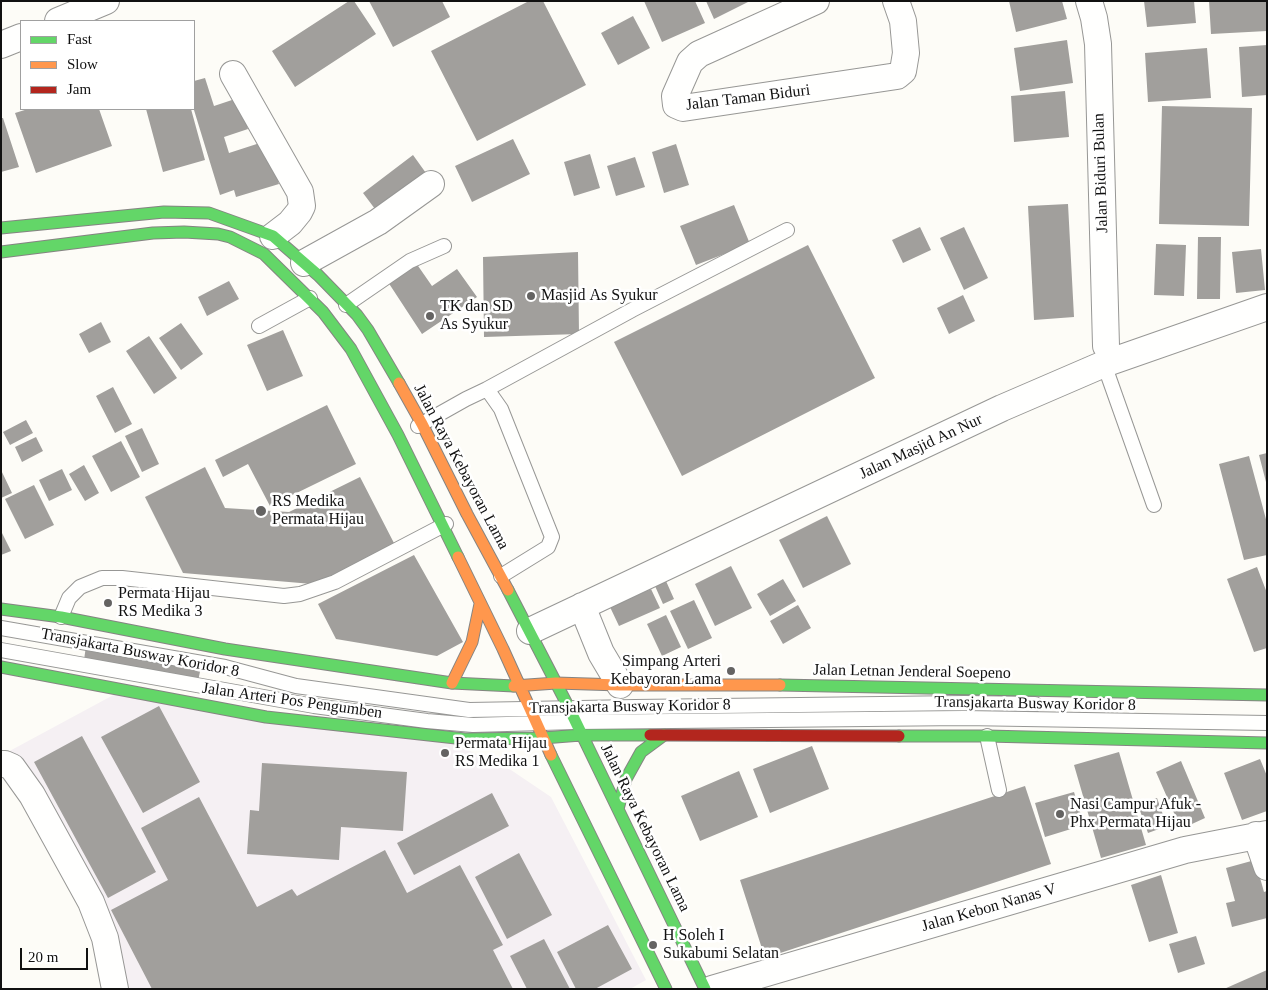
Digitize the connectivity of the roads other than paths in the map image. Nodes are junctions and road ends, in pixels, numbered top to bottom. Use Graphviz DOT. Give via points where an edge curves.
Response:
graph roads {
  1 [pos="106,1"];
  2 [pos="816,1"];
  3 [pos="896,1"];
  4 [pos="1089,1"];
  5 [pos="60,20"];
  6 [pos="20,37"];
  7 [pos="1,46"];
  8 [pos="233,74"];
  9 [pos="431,184"];
  10 [pos="1,228"];
  11 [pos="787,230"];
  12 [pos="273,236"];
  13 [pos="444,246"];
  14 [pos="1,252"];
  15 [pos="304,263"];
  16 [pos="310,298"];
  17 [pos="346,305"];
  18 [pos="1267,307"];
  19 [pos="259,326"];
  20 [pos="1105,355"];
  21 [pos="487,389"];
  22 [pos="422,424"];
  23 [pos="398,436"];
  24 [pos="1154,505"];
  25 [pos="467,514"];
  26 [pos="442,526"];
  27 [pos="501,576"];
  28 [pos="480,604"];
  29 [pos="582,606"];
  30 [pos="1,609"];
  31 [pos="61,617"];
  32 [pos="1,628"];
  33 [pos="530,632"];
  34 [pos="1,650"];
  35 [pos="1,667"];
  36 [pos="452,683"];
  37 [pos="556,683"];
  38 [pos="620,685"];
  39 [pos="520,686"];
  40 [pos="1267,695"];
  41 [pos="1267,707"];
  42 [pos="569,708"];
  43 [pos="530,709"];
  44 [pos="575,722"];
  45 [pos="535,723"];
  46 [pos="1267,723"];
  47 [pos="664,734"];
  48 [pos="581,735"];
  49 [pos="988,736"];
  50 [pos="544,738"];
  51 [pos="1267,743"];
  52 [pos="1,764"];
  53 [pos="999,790"];
  54 [pos="618,809"];
  55 [pos="1261,834"];
  56 [pos="1267,868"];
  57 [pos="115,989"];
  58 [pos="666,989"];
  59 [pos="705,989"];
  60 [pos="712,989"];
  1 -- 5 [label="street"];
  2 -- 3 [label="street, Jalan Taman Biduri" via="699,54 690,62 675,96 676,105 683,108 897,76 903,71 906,53 903,21"];
  4 -- 20 [label="street, Jalan Biduri Bulan" via="1098,44"];
  6 -- 7 [label="street"];
  8 -- 12 [label="street" via="300,192 302,206 299,212"];
  9 -- 15 [label="street" via="378,222"];
  10 -- 12 [label="main road, Jalan Raya Kebayoran Lama" via="164,212 209,214"];
  11 -- 21 [label="lane"];
  12 -- 15 [label="main road, Jalan Raya Kebayoran Lama"];
  13 -- 17 [label="lane" via="410,261"];
  14 -- 16 [label="main road" via="153,233 218,234 264,254"];
  15 -- 17 [label="main road, Jalan Raya Kebayoran Lama"];
  16 -- 19 [label="lane"];
  16 -- 23 [label="main road" via="350,349"];
  17 -- 22 [label="main road, Jalan Raya Kebayoran Lama" via="368,330"];
  18 -- 20 [label="street, Jalan Masjid An Nur"];
  20 -- 24 [label="lane, Jalan Biduri Bulan"];
  20 -- 29 [label="street, Jalan Masjid An Nur" via="1002,408"];
  21 -- 22 [label="lane"];
  21 -- 27 [label="lane" via="502,409 552,537 548,547"];
  22 -- 23 [label="lane"];
  22 -- 25 [label="main road, Jalan Raya Kebayoran Lama"];
  23 -- 26 [label="main road"];
  25 -- 26 [label="lane"];
  25 -- 27 [label="main road, Jalan Raya Kebayoran Lama"];
  26 -- 28 [label="main road"];
  26 -- 31 [label="lane" via="335,582 300,594 284,596 102,578 80,587 69,598"];
  27 -- 33 [label="main road, Jalan Raya Kebayoran Lama"];
  28 -- 36 [label="main road" via="472,642"];
  28 -- 39 [label="main road"];
  29 -- 33 [label="street, Jalan Masjid An Nur"];
  29 -- 38 [label="street" via="601,653"];
  30 -- 31 [label="main road"];
  31 -- 36 [label="main road" via="225,649"];
  32 -- 43 [label="lane, Transjakarta Busway Koridor 8" via="225,667 296,686 469,710"];
  33 -- 37 [label="main road, Jalan Raya Kebayoran Lama"];
  34 -- 45 [label="lane, Transjakarta Busway Koridor 8" via="314,706 473,725"];
  35 -- 50 [label="main road, Jalan Arteri Pos Pengumben" via="266,717 465,739"];
  36 -- 39 [label="main road"];
  37 -- 38 [label="main road, Jalan Letnan Jenderal Soepeno"];
  37 -- 39 [label="main road"];
  37 -- 42 [label="main road, Jalan Raya Kebayoran Lama"];
  38 -- 40 [label="main road, Jalan Letnan Jenderal Soepeno" via="730,684"];
  39 -- 43 [label="main road"];
  41 -- 42 [label="lane, Transjakarta Busway Koridor 8" via="964,703"];
  42 -- 43 [label="lane, Transjakarta Busway Koridor 8"];
  42 -- 44 [label="main road, Jalan Raya Kebayoran Lama"];
  43 -- 45 [label="main road"];
  44 -- 45 [label="lane, Transjakarta Busway Koridor 8"];
  44 -- 46 [label="lane, Transjakarta Busway Koridor 8" via="964,718"];
  44 -- 48 [label="main road, Jalan Raya Kebayoran Lama"];
  45 -- 50 [label="main road"];
  47 -- 48 [label="main road"];
  47 -- 49 [label="main road"];
  47 -- 54 [label="main road" via="641,752 626,779"];
  48 -- 50 [label="main road, Jalan Arteri Pos Pengumben"];
  48 -- 54 [label="main road, Jalan Raya Kebayoran Lama"];
  49 -- 51 [label="main road"];
  49 -- 53 [label="lane"];
  50 -- 58 [label="main road" via="610,863"];
  52 -- 57 [label="street" via="12,767 32,795 91,902 105,938"];
  54 -- 59 [label="main road, Jalan Raya Kebayoran Lama" via="634,852"];
  55 -- 56 [label="street"];
  55 -- 60 [label="street, Jalan Kebon Nanas V" via="1185,850"];
}
